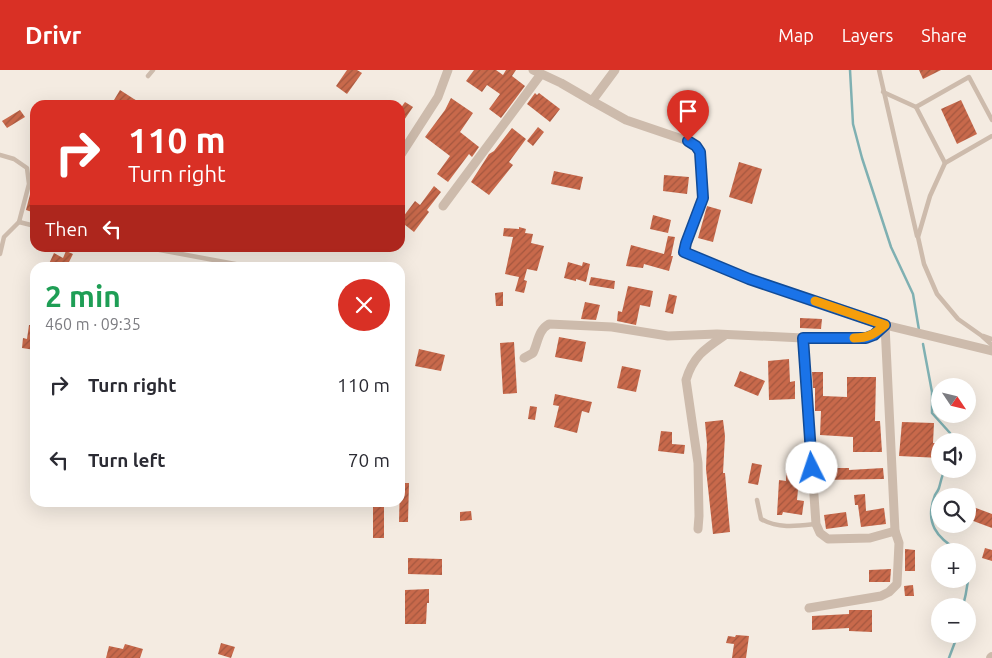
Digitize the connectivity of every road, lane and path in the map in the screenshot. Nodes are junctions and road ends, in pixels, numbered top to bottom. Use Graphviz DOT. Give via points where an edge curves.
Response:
graph roads {
  1 [pos="152,70"];
  2 [pos="448,70"];
  3 [pos="615,70"];
  4 [pos="879,70"];
  5 [pos="970,70"];
  6 [pos="537,72"];
  7 [pos="148,76"];
  8 [pos="969,77"];
  9 [pos="883,92"];
  10 [pos="592,101"];
  11 [pos="916,107"];
  12 [pos="992,120"];
  13 [pos="992,136"];
  14 [pos="405,148"];
  15 [pos="0,154"];
  16 [pos="944,163"];
  17 [pos="443,206"];
  18 [pos="19,222"];
  19 [pos="30,225"];
  20 [pos="2,237"];
  21 [pos="918,237"];
  22 [pos="171,252"];
  23 [pos="0,254"];
  24 [pos="224,262"];
  25 [pos="885,325"];
  26 [pos="726,335"];
  27 [pos="982,336"];
  28 [pos="803,338"];
  29 [pos="992,339"];
  30 [pos="992,346"];
  31 [pos="992,351"];
  32 [pos="524,358"];
  33 [pos="757,500"];
  34 [pos="816,524"];
  35 [pos="698,529"];
  36 [pos="895,531"];
  37 [pos="809,608"];
  1 -- 7 [label="lane"];
  2 -- 14 [label="street" via="438,97"];
  3 -- 10 [label="street"];
  4 -- 9 [label="lane"];
  5 -- 8 [label="lane"];
  6 -- 10 [label="street"];
  6 -- 17 [label="street"];
  8 -- 11 [label="lane"];
  8 -- 12 [label="lane"];
  9 -- 11 [label="lane"];
  9 -- 21 [label="lane"];
  10 -- 25 [label="street" via="626,120 688,141 700,152 703,198 684,252 749,279"];
  11 -- 16 [label="lane"];
  13 -- 16 [label="lane"];
  15 -- 18 [label="lane" via="26,168 29,184"];
  16 -- 21 [label="lane"];
  18 -- 19 [label="lane"];
  18 -- 20 [label="lane"];
  20 -- 23 [label="lane"];
  21 -- 27 [label="lane" via="924,264 937,294 958,319"];
  22 -- 24 [label="lane"];
  25 -- 28 [label="street" via="866,338"];
  25 -- 31 [label="street"];
  25 -- 36 [label="street"];
  26 -- 28 [label="street"];
  26 -- 32 [label="street" via="668,336 612,327 549,324 540,333 533,353"];
  26 -- 35 [label="street" via="695,358 686,380 698,463"];
  27 -- 29 [label="lane"];
  27 -- 30 [label="lane"];
  28 -- 34 [label="street"];
  33 -- 34 [label="lane" via="762,519 768,523 788,526"];
  34 -- 36 [label="street" via="828,540 870,538"];
  36 -- 37 [label="street" via="899,543 897,584 889,592"];
}
